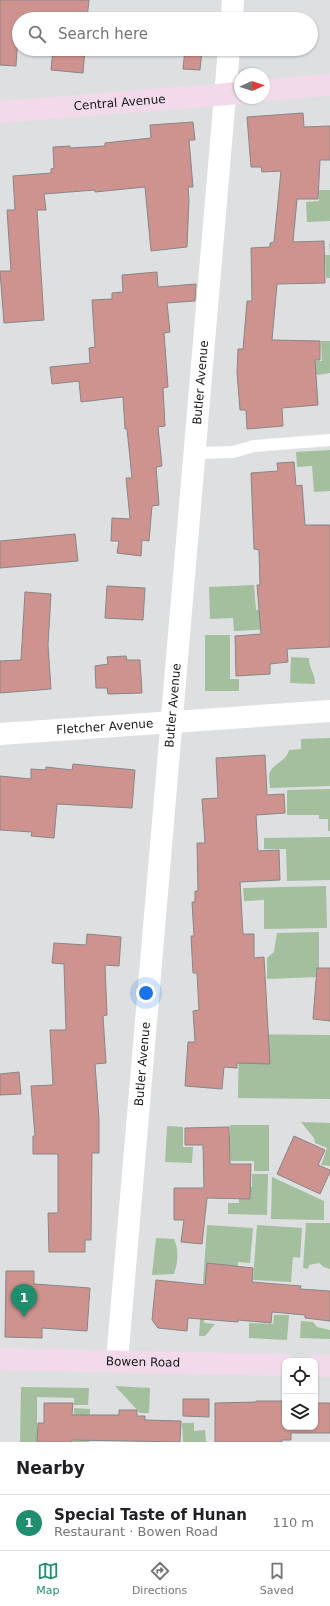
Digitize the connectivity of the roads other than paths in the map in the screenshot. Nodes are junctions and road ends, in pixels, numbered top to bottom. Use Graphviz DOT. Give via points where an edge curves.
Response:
graph roads {
  1 [pos="233,0"];
  2 [pos="232,12"];
  3 [pos="230,56"];
  4 [pos="330,85"];
  5 [pos="270,90"];
  6 [pos="233,93"];
  7 [pos="0,112"];
  8 [pos="330,440"];
  9 [pos="195,453"];
  10 [pos="330,711"];
  11 [pos="173,722"];
  12 [pos="0,734"];
  13 [pos="0,1359"];
  14 [pos="117,1361"];
  15 [pos="282,1365"];
  16 [pos="318,1366"];
  17 [pos="330,1366"];
  1 -- 2 [label="street"];
  3 -- 6 [label="street, Butler Avenue"];
  4 -- 5 [label="street"];
  6 -- 7 [label="street, Central Avenue"];
  6 -- 9 [label="street, Butler Avenue"];
  8 -- 9 [label="lane" via="254,446 233,452"];
  9 -- 11 [label="street, Butler Avenue"];
  10 -- 11 [label="street, Fletcher Avenue"];
  11 -- 12 [label="street, Fletcher Avenue"];
  11 -- 14 [label="street, Butler Avenue"];
  13 -- 14 [label="street, Bowen Road"];
  14 -- 15 [label="street, Bowen Road"];
  16 -- 17 [label="street"];
}
